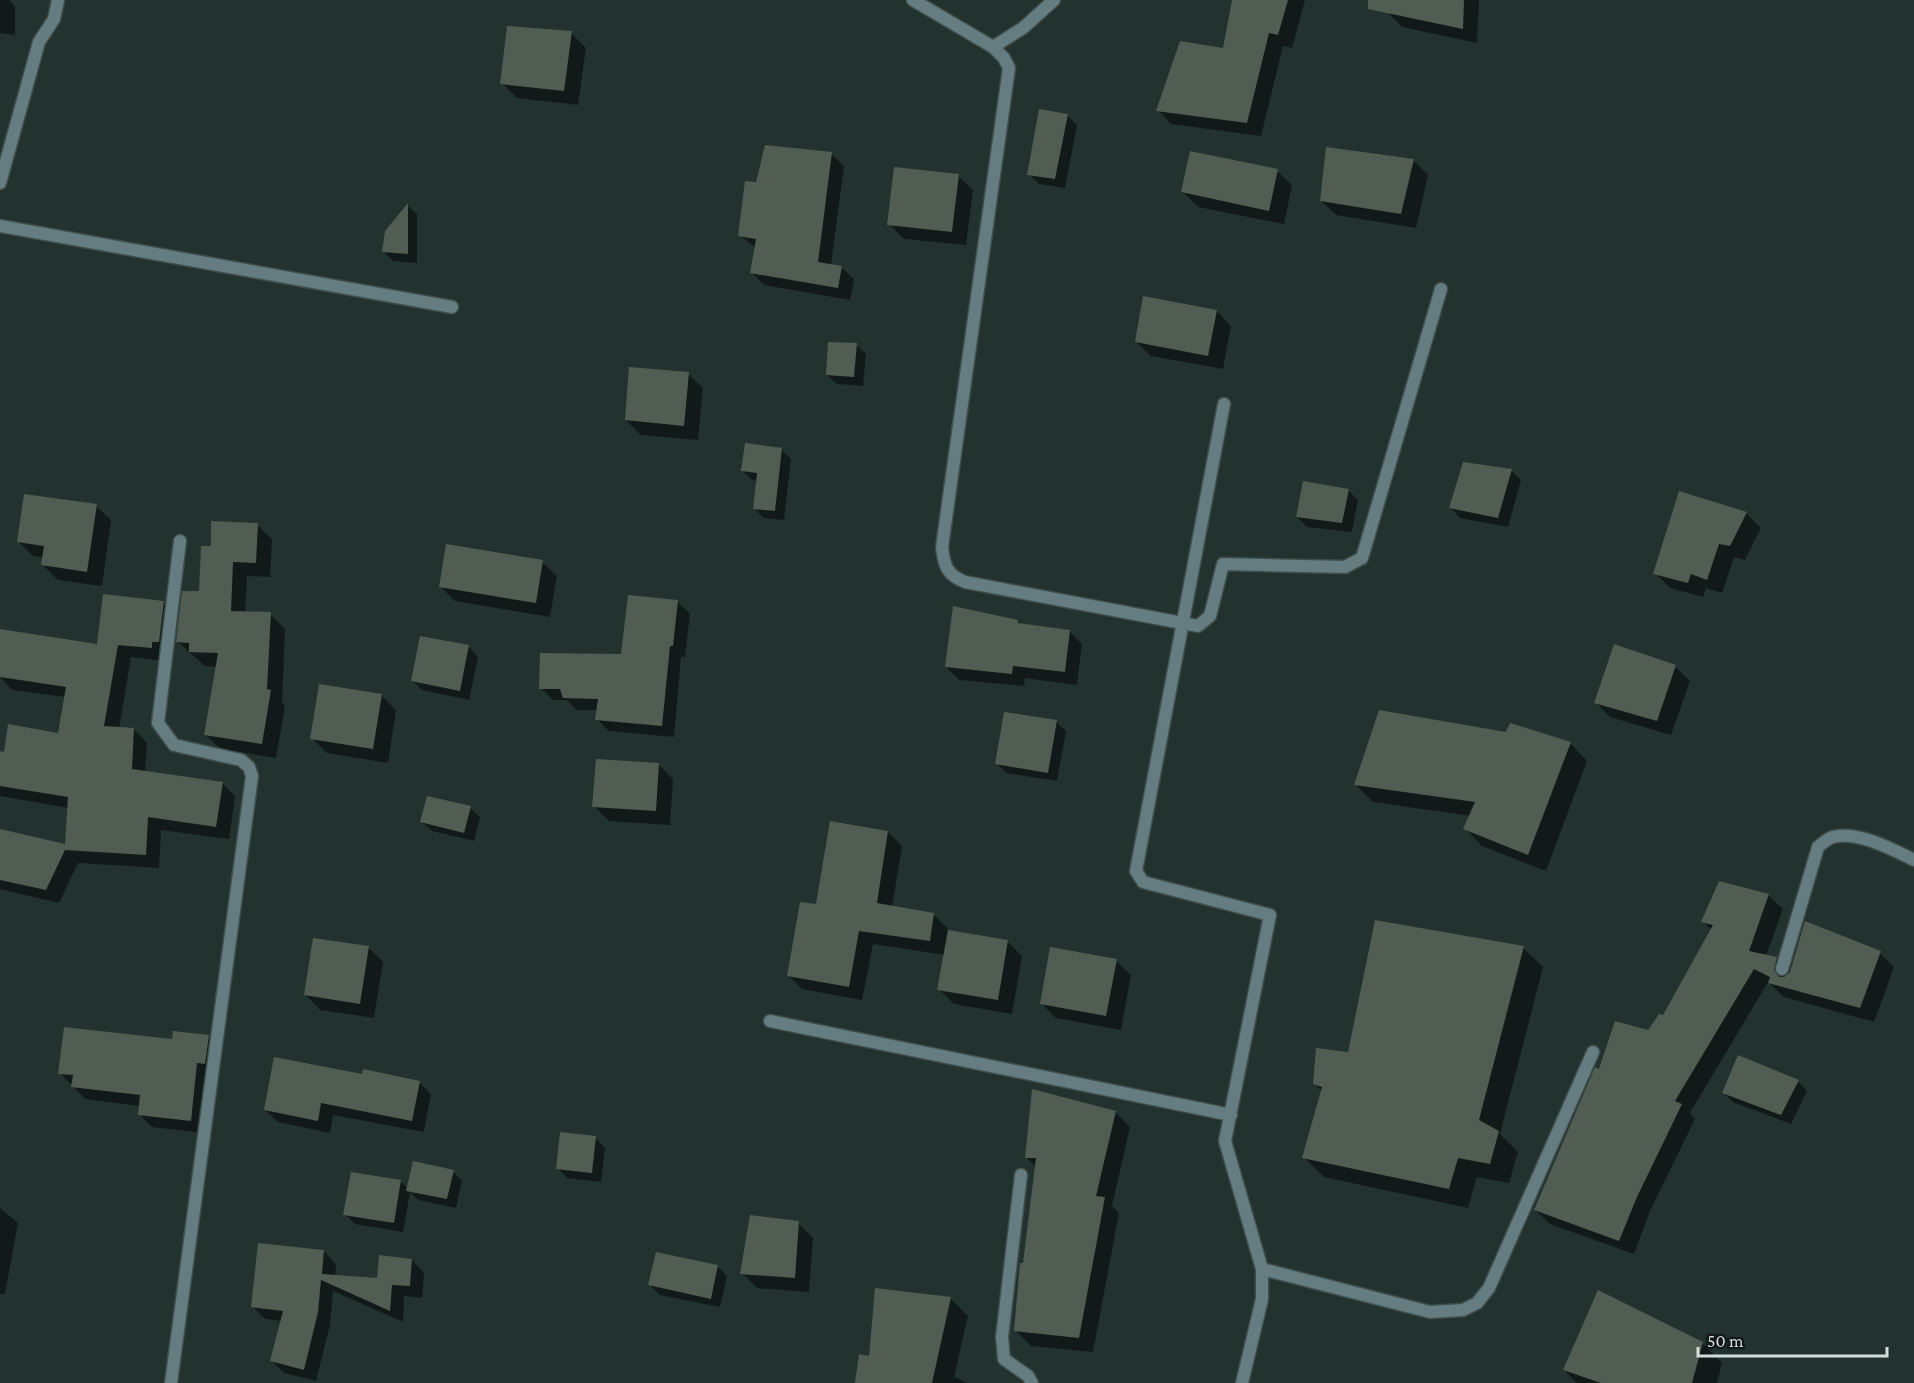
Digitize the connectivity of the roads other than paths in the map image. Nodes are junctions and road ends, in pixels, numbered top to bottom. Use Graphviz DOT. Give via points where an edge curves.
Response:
graph roads {
  1 [pos="58,0"];
  2 [pos="913,0"];
  3 [pos="1054,0"];
  4 [pos="993,47"];
  5 [pos="0,183"];
  6 [pos="0,226"];
  7 [pos="1441,289"];
  8 [pos="452,306"];
  9 [pos="1224,404"];
  10 [pos="180,541"];
  11 [pos="1182,625"];
  12 [pos="1914,860"];
  13 [pos="1782,969"];
  14 [pos="770,1022"];
  15 [pos="1593,1052"];
  16 [pos="1231,1115"];
  17 [pos="1021,1175"];
  18 [pos="1262,1269"];
  19 [pos="171,1383"];
  20 [pos="1032,1383"];
  21 [pos="1242,1383"];
  1 -- 5 [label="street" via="54,19 39,42"];
  2 -- 4 [label="street"];
  3 -- 4 [label="street" via="1023,28"];
  4 -- 11 [label="street" via="1009,68 942,547 945,567 954,578 965,582"];
  6 -- 8 [label="street"];
  7 -- 11 [label="street" via="1362,558 1345,567 1222,564 1210,616 1198,626"];
  9 -- 11 [label="street"];
  10 -- 19 [label="street" via="158,723 174,745 241,760 252,776"];
  11 -- 16 [label="street" via="1136,871 1143,882 1270,915"];
  12 -- 13 [label="street" via="1847,835 1830,837 1818,847"];
  14 -- 16 [label="street"];
  15 -- 18 [label="street" via="1489,1288 1477,1303 1463,1310 1430,1312"];
  16 -- 18 [label="street" via="1226,1150"];
  17 -- 20 [label="street" via="1002,1346 1009,1365 1024,1372"];
  18 -- 21 [label="street" via="1262,1299"];
}
